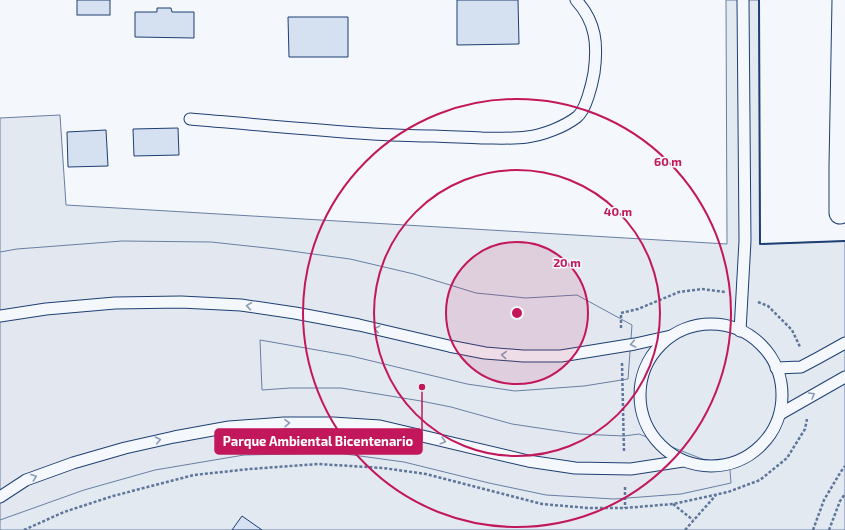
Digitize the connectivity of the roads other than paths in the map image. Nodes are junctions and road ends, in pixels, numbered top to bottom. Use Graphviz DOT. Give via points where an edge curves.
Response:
graph roads {
  1 [pos="576,0"];
  2 [pos="743,0"];
  3 [pos="842,0"];
  4 [pos="190,119"];
  5 [pos="842,166"];
  6 [pos="840,213"];
  7 [pos="0,316"];
  8 [pos="740,331"];
  9 [pos="671,336"];
  10 [pos="845,343"];
  11 [pos="776,368"];
  12 [pos="845,377"];
  13 [pos="780,414"];
  14 [pos="683,461"];
  15 [pos="0,497"];
  1 -- 4 [label="lane" via="588,16 596,40 592,87 579,116 550,131 528,137 493,138 374,134"];
  2 -- 8 [label="lane" via="744,241"];
  3 -- 5 [label="street"];
  5 -- 6 [label="street"];
  9 -- 7 [label="lane, one-way" via="561,356 523,356 485,353 360,325 241,305 181,302 115,303"];
  8 -- 9 [label="lane" via="717,324 693,326"];
  8 -- 11 [label="lane" via="768,352"];
  9 -- 14 [label="lane" via="655,351 644,370 639,391 641,413 650,433 664,450"];
  10 -- 11 [label="lane" via="801,367"];
  11 -- 13 [label="lane" via="781,383"];
  13 -- 12 [label="lane, one-way"];
  13 -- 14 [label="lane" via="769,436 752,453 731,464 707,466"];
  15 -- 14 [label="lane, one-way" via="26,480 125,448 229,427 284,423 380,426 528,461 575,468 631,469"];
}
